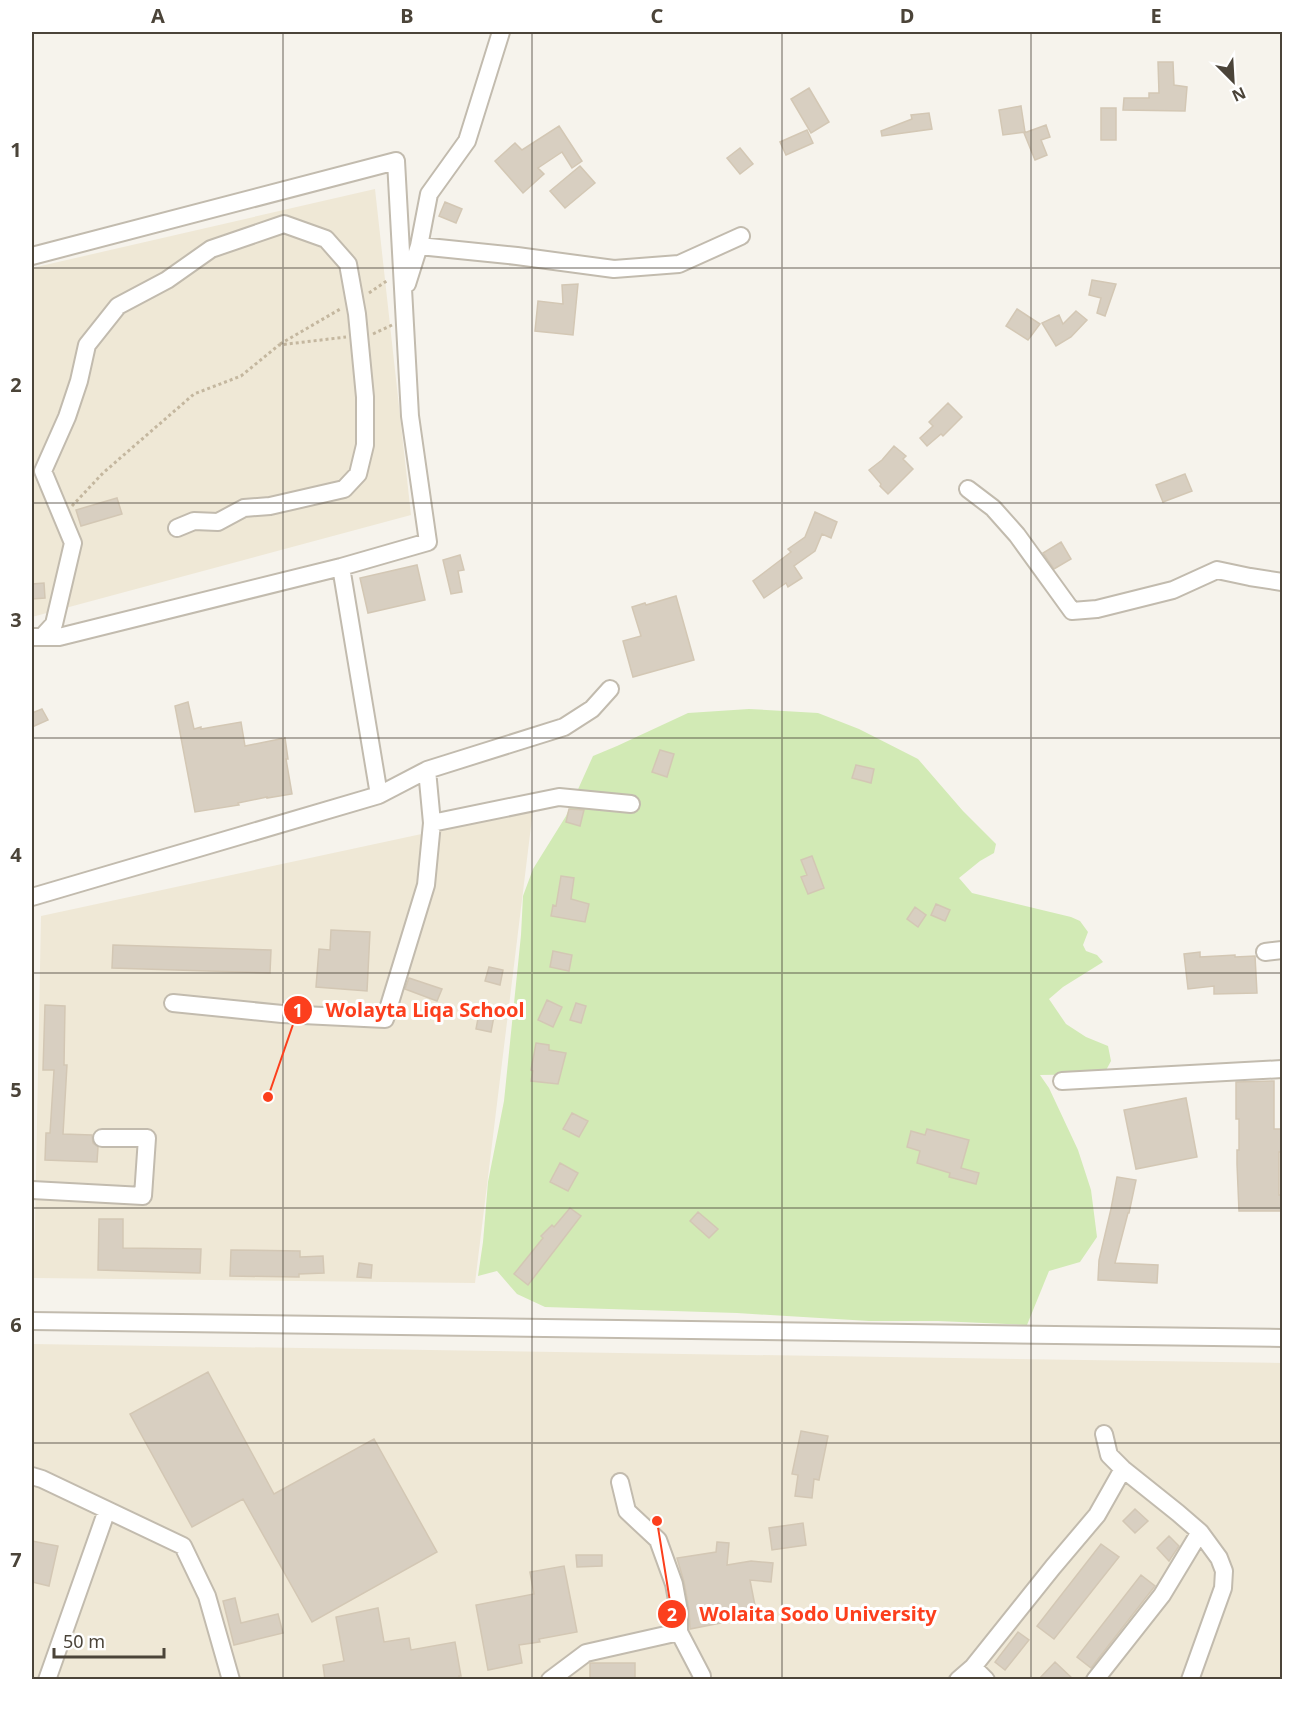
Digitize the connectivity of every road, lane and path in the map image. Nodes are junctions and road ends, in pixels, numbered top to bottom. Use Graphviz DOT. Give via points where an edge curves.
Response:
graph roads {
  1 [pos="501,32"];
  2 [pos="741,236"];
  3 [pos="419,246"];
  4 [pos="32,256"];
  5 [pos="403,297"];
  6 [pos="404,320"];
  7 [pos="359,336"];
  8 [pos="968,489"];
  9 [pos="61,516"];
  10 [pos="177,528"];
  11 [pos="341,567"];
  12 [pos="1282,582"];
  13 [pos="37,637"];
  14 [pos="610,689"];
  15 [pos="427,770"];
  16 [pos="379,795"];
  17 [pos="631,804"];
  18 [pos="432,823"];
  19 [pos="32,897"];
  20 [pos="1282,950"];
  21 [pos="1265,951"];
  22 [pos="173,1003"];
  23 [pos="1282,1069"];
  24 [pos="1062,1081"];
  25 [pos="102,1138"];
  26 [pos="32,1190"];
  27 [pos="32,1321"];
  28 [pos="1282,1338"];
  29 [pos="1104,1434"];
  30 [pos="1123,1469"];
  31 [pos="32,1476"];
  32 [pos="620,1482"];
  33 [pos="107,1510"];
  34 [pos="1200,1532"];
  35 [pos="679,1632"];
  36 [pos="973,1667"];
  37 [pos="47,1680"];
  38 [pos="231,1680"];
  39 [pos="550,1680"];
  40 [pos="702,1680"];
  41 [pos="958,1680"];
  42 [pos="986,1680"];
  43 [pos="1095,1680"];
  44 [pos="1190,1680"];
  1 -- 3 [label="street" via="467,141 429,194"];
  2 -- 3 [label="street" via="679,264 614,269"];
  3 -- 5 [label="street"];
  4 -- 5 [label="street" via="396,161"];
  5 -- 6 [label="street"];
  6 -- 7 [label="path" via="371,335"];
  6 -- 11 [label="street" via="410,416 428,542"];
  7 -- 9 [label="path" via="279,345 241,376 194,394 103,473"];
  7 -- 9 [label="street" via="348,264 326,240 284,224 211,249 167,280 118,306 87,345 67,417 43,471"];
  7 -- 10 [label="street" via="365,445 358,474 344,489 244,508 219,522 194,521"];
  8 -- 12 [label="street" via="993,508 1017,535 1072,611 1097,609 1173,590 1217,570"];
  9 -- 13 [label="street" via="73,543 54,624"];
  11 -- 13 [label="street" via="59,637"];
  11 -- 16 [label="street"];
  14 -- 15 [label="street" via="592,709 564,727"];
  15 -- 16 [label="street"];
  15 -- 18 [label="street"];
  16 -- 19 [label="street"];
  17 -- 18 [label="street" via="559,797"];
  18 -- 22 [label="street" via="426,885 386,1019"];
  20 -- 21 [label="street"];
  23 -- 24 [label="street"];
  25 -- 26 [label="street" via="147,1138 143,1196"];
  27 -- 28 [label="street"];
  29 -- 30 [label="street" via="1109,1455"];
  30 -- 34 [label="street"];
  30 -- 36 [label="street" via="1097,1515"];
  31 -- 33 [label="street"];
  32 -- 35 [label="street" via="627,1511 658,1540 674,1584"];
  33 -- 37 [label="street"];
  33 -- 38 [label="street" via="183,1546 207,1596"];
  34 -- 43 [label="street" via="1162,1595"];
  34 -- 44 [label="street" via="1219,1558 1224,1571 1223,1588"];
  35 -- 39 [label="street" via="586,1653"];
  35 -- 40 [label="street"];
  36 -- 41 [label="street"];
  36 -- 42 [label="street"];
}
